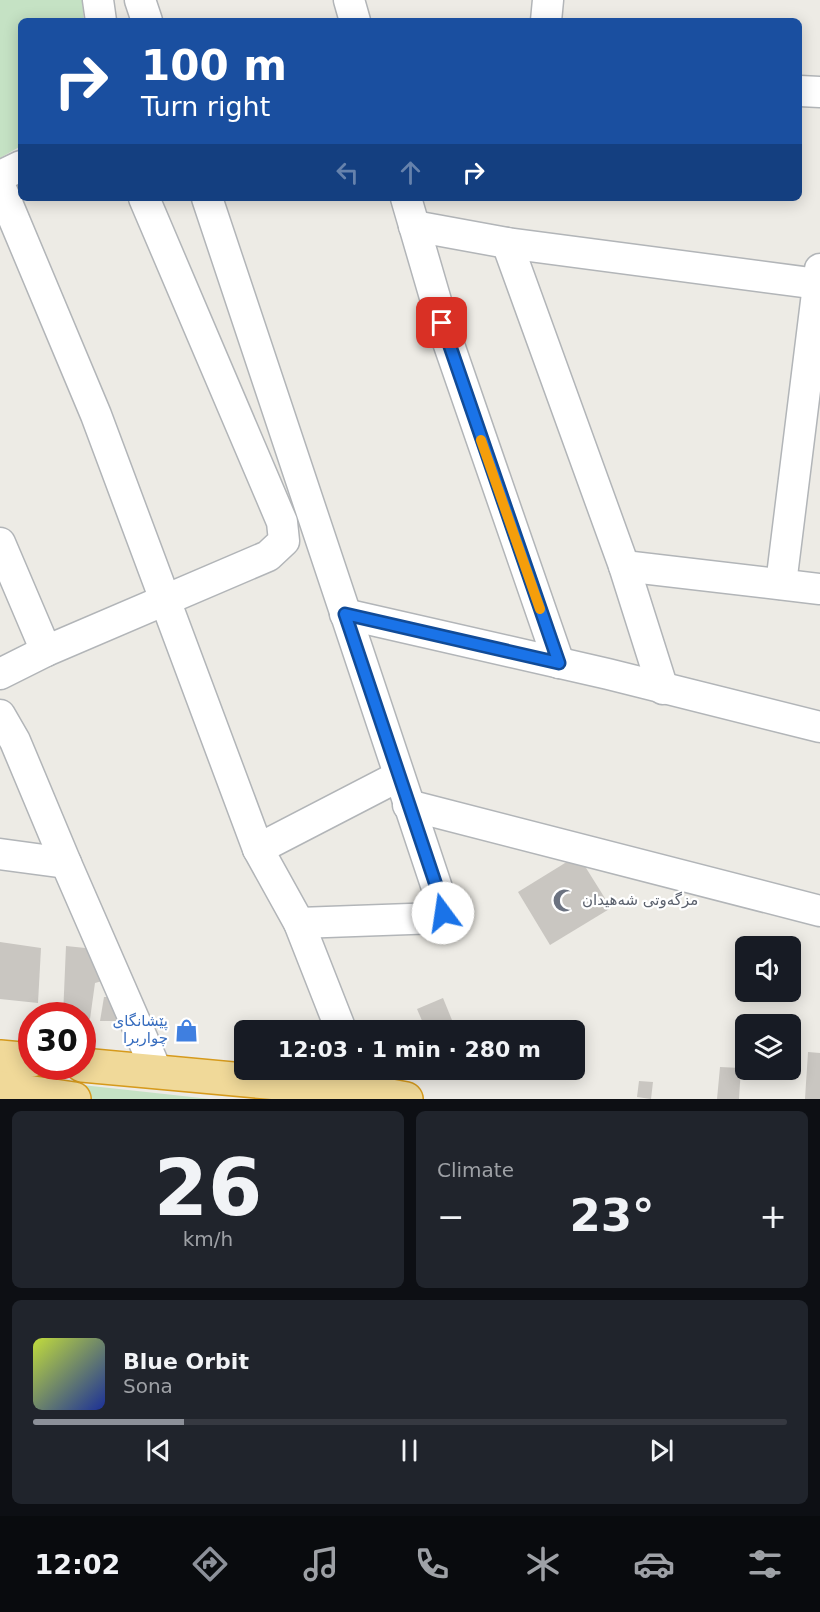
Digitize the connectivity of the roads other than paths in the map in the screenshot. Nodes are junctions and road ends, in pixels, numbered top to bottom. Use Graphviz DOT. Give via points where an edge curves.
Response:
graph roads {
  1 [pos="98,0"];
  2 [pos="140,0"];
  3 [pos="349,0"];
  4 [pos="548,0"];
  5 [pos="101,18"];
  6 [pos="146,18"];
  7 [pos="354,18"];
  8 [pos="546,18"];
  9 [pos="802,91"];
  10 [pos="820,92"];
  11 [pos="18,167"];
  12 [pos="0,176"];
  13 [pos="0,186"];
  14 [pos="145,201"];
  15 [pos="208,201"];
  16 [pos="407,201"];
  17 [pos="414,226"];
  18 [pos="507,243"];
  19 [pos="819,277"];
  20 [pos="811,422"];
  21 [pos="0,543"];
  22 [pos="624,566"];
  23 [pos="781,584"];
  24 [pos="820,589"];
  25 [pos="166,600"];
  26 [pos="345,614"];
  27 [pos="46,651"];
  28 [pos="559,663"];
  29 [pos="0,674"];
  30 [pos="663,689"];
  31 [pos="0,715"];
  32 [pos="820,727"];
  33 [pos="399,776"];
  34 [pos="408,805"];
  35 [pos="258,849"];
  36 [pos="0,854"];
  37 [pos="66,863"];
  38 [pos="820,911"];
  39 [pos="299,922"];
  40 [pos="337,1020"];
  41 [pos="0,1058"];
  42 [pos="18,1059"];
  43 [pos="96,1066"];
  44 [pos="157,1072"];
  45 [pos="234,1075"];
  46 [pos="360,1080"];
  47 [pos="0,1088"];
  48 [pos="8,1099"];
  49 [pos="74,1099"];
  50 [pos="406,1099"];
  1 -- 5 [label="street"];
  2 -- 6 [label="street"];
  3 -- 7 [label="street"];
  4 -- 8 [label="street"];
  9 -- 10 [label="street"];
  11 -- 12 [label="street"];
  13 -- 25 [label="street" via="96,415"];
  14 -- 25 [label="street" via="282,522 284,541 268,556"];
  15 -- 26 [label="street"];
  16 -- 17 [label="street"];
  17 -- 18 [label="street"];
  17 -- 28 [label="street" via="448,342"];
  18 -- 19 [label="street"];
  18 -- 22 [label="street"];
  19 -- 20 [label="street"];
  20 -- 23 [label="street"];
  21 -- 27 [label="street"];
  22 -- 23 [label="street"];
  22 -- 30 [label="street"];
  23 -- 24 [label="street"];
  25 -- 27 [label="street"];
  25 -- 35 [label="street"];
  26 -- 28 [label="street"];
  26 -- 33 [label="street"];
  27 -- 29 [label="street"];
  28 -- 30 [label="street"];
  30 -- 32 [label="street"];
  31 -- 37 [label="street" via="15,741"];
  33 -- 34 [label="street"];
  33 -- 35 [label="street"];
  34 -- 38 [label="street"];
  34 -- 39 [label="street" via="443,906 441,916"];
  35 -- 39 [label="street"];
  36 -- 37 [label="street"];
  37 -- 44 [label="street"];
  39 -- 40 [label="street"];
  41 -- 42 [label="highway"];
  43 -- 44 [label="highway"];
  44 -- 45 [label="highway"];
  46 -- 50 [label="highway"];
  47 -- 48 [label="street"];
  47 -- 49 [label="highway"];
}
